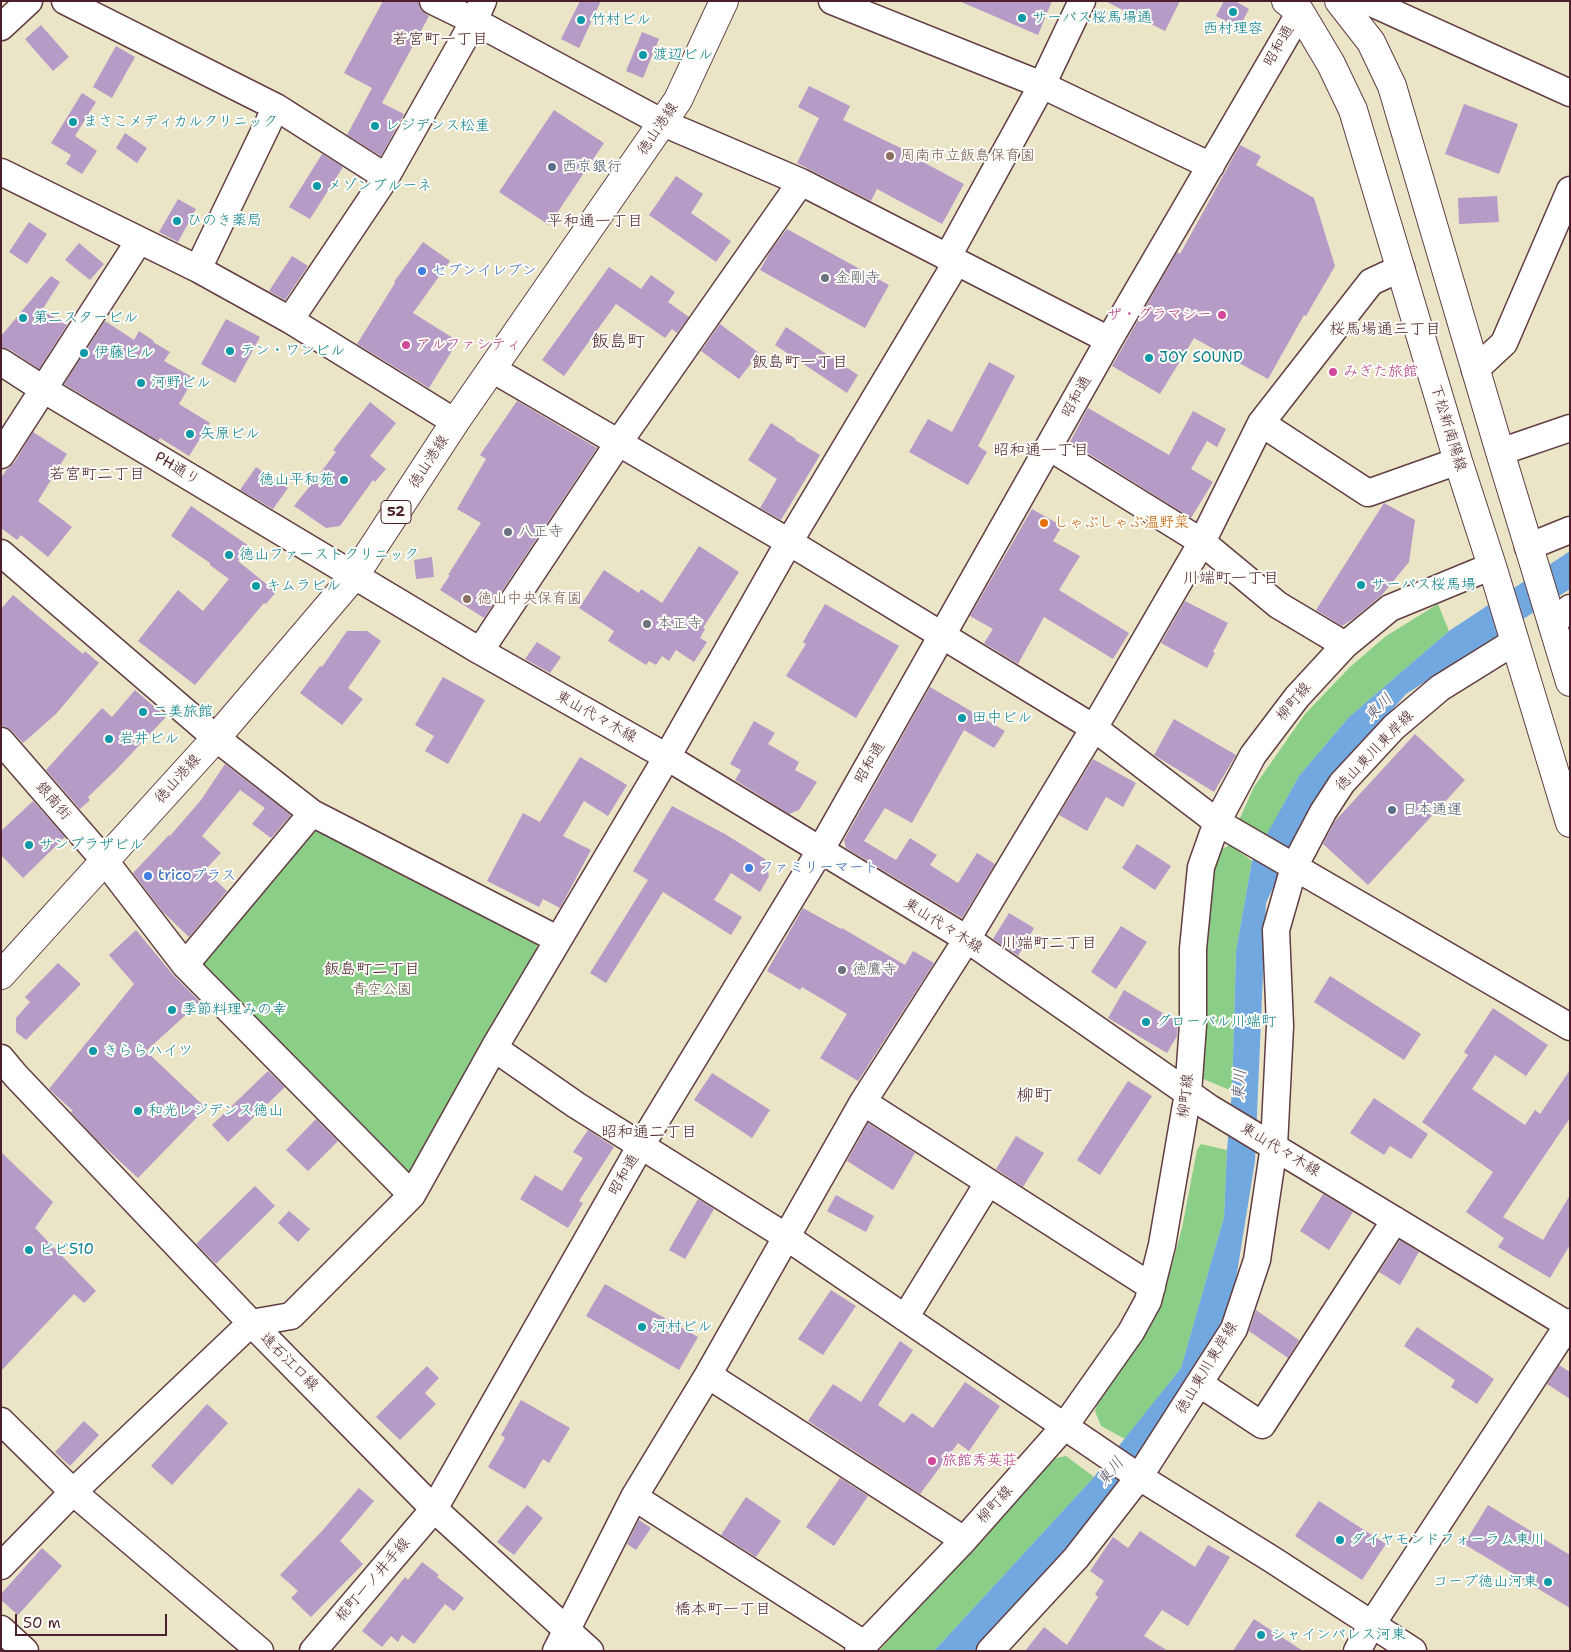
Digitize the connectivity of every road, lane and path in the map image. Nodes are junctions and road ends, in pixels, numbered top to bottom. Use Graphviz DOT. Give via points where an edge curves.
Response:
graph roads {
  1 [pos="29,1"];
  2 [pos="65,1"];
  3 [pos="433,1"];
  4 [pos="724,1"];
  5 [pos="832,1"];
  6 [pos="1082,1"];
  7 [pos="1339,1"];
  8 [pos="1367,1"];
  9 [pos="1299,5"];
  10 [pos="478,11"];
  11 [pos="1,27"];
  12 [pos="1042,84"];
  13 [pos="1570,93"];
  14 [pos="276,107"];
  15 [pos="663,123"];
  16 [pos="1211,166"];
  17 [pos="1,172"];
  18 [pos="386,177"];
  19 [pos="801,182"];
  20 [pos="1570,190"];
  21 [pos="139,241"];
  22 [pos="951,260"];
  23 [pos="1401,268"];
  24 [pos="198,269"];
  25 [pos="290,320"];
  26 [pos="1109,340"];
  27 [pos="1,362"];
  28 [pos="492,369"];
  29 [pos="1475,370"];
  30 [pos="43,389"];
  31 [pos="455,422"];
  32 [pos="1261,423"];
  33 [pos="1570,428"];
  34 [pos="619,442"];
  35 [pos="1049,447"];
  36 [pos="1500,452"];
  37 [pos="1,455"];
  38 [pos="1458,461"];
  39 [pos="1570,530"];
  40 [pos="789,542"];
  41 [pos="1202,542"];
  42 [pos="1528,547"];
  43 [pos="1,553"];
  44 [pos="1492,566"];
  45 [pos="355,575"];
  46 [pos="1564,620"];
  47 [pos="942,636"];
  48 [pos="1514,642"];
  49 [pos="1345,645"];
  50 [pos="480,652"];
  51 [pos="1570,682"];
  52 [pos="1094,728"];
  53 [pos="216,738"];
  54 [pos="1,741"];
  55 [pos="667,757"];
  56 [pos="312,812"];
  57 [pos="1216,822"];
  58 [pos="1570,823"];
  59 [pos="820,851"];
  60 [pos="104,861"];
  61 [pos="1294,867"];
  62 [pos="557,939"];
  63 [pos="967,939"];
  64 [pos="185,965"];
  65 [pos="1,975"];
  66 [pos="1570,1027"];
  67 [pos="494,1048"];
  68 [pos="6,1076"];
  69 [pos="1198,1100"];
  70 [pos="863,1102"];
  71 [pos="1269,1144"];
  72 [pos="640,1146"];
  73 [pos="988,1183"];
  74 [pos="412,1195"];
  75 [pos="1395,1220"];
  76 [pos="785,1236"];
  77 [pos="1152,1287"];
  78 [pos="905,1318"];
  79 [pos="251,1323"];
  80 [pos="1569,1325"];
  81 [pos="708,1375"];
  82 [pos="1200,1384"];
  83 [pos="1,1421"];
  84 [pos="1074,1434"];
  85 [pos="1136,1475"];
  86 [pos="73,1492"];
  87 [pos="634,1498"];
  88 [pos="434,1509"];
  89 [pos="964,1540"];
  90 [pos="1,1566"];
  91 [pos="1372,1624"];
  92 [pos="1,1629"];
  93 [pos="561,1640"];
  94 [pos="861,1647"];
  95 [pos="25,1651"];
  96 [pos="260,1651"];
  97 [pos="312,1651"];
  98 [pos="590,1651"];
  99 [pos="990,1651"];
  100 [pos="1357,1651"];
  101 [pos="1413,1651"];
  1 -- 11 [label="street"];
  2 -- 14 [label="street"];
  3 -- 10 [label="street"];
  4 -- 15 [label="main road, 徳山港線 / 52" via="678,100"];
  5 -- 12 [label="street"];
  6 -- 12 [label="street"];
  7 -- 29 [label="main road" via="1371,42 1392,86"];
  8 -- 13 [label="street"];
  9 -- 16 [label="street, 昭和通"];
  9 -- 23 [label="main road, 下松新南陽線" via="1353,110"];
  10 -- 15 [label="street"];
  10 -- 18 [label="street"];
  12 -- 16 [label="street"];
  12 -- 22 [label="street"];
  14 -- 18 [label="street"];
  14 -- 24 [label="street"];
  15 -- 19 [label="street"];
  15 -- 28 [label="main road, 徳山港線 / 52"];
  16 -- 26 [label="street, 昭和通"];
  17 -- 21 [label="street"];
  18 -- 25 [label="street"];
  19 -- 22 [label="street"];
  19 -- 34 [label="street"];
  20 -- 29 [label="street" via="1504,343"];
  21 -- 24 [label="street"];
  21 -- 30 [label="street"];
  22 -- 26 [label="street"];
  22 -- 40 [label="street"];
  23 -- 32 [label="street" via="1371,282"];
  23 -- 38 [label="main road, 下松新南陽線"];
  24 -- 25 [label="street"];
  25 -- 31 [label="street"];
  26 -- 35 [label="street, 昭和通"];
  27 -- 30 [label="street, PH通り"];
  28 -- 31 [label="main road, 徳山港線 / 52"];
  28 -- 34 [label="street"];
  29 -- 36 [label="main road"];
  30 -- 37 [label="street"];
  30 -- 45 [label="street, PH通り"];
  31 -- 45 [label="main road, 徳山港線 / 52"];
  32 -- 38 [label="street" via="1368,493"];
  32 -- 41 [label="street"];
  33 -- 36 [label="street"];
  34 -- 40 [label="street"];
  34 -- 50 [label="street"];
  35 -- 41 [label="street"];
  35 -- 47 [label="street, 昭和通"];
  36 -- 42 [label="main road"];
  38 -- 44 [label="main road, 下松新南陽線"];
  39 -- 42 [label="street"];
  40 -- 47 [label="street"];
  40 -- 55 [label="street"];
  41 -- 49 [label="street" via="1278,605"];
  41 -- 52 [label="street"];
  42 -- 46 [label="main road"];
  43 -- 53 [label="street"];
  44 -- 48 [label="main road, 下松新南陽線"];
  44 -- 49 [label="street, 柳町線" via="1390,608"];
  45 -- 50 [label="street, 東山代々木線"];
  45 -- 53 [label="main road, 徳山港線 / 52"];
  46 -- 51 [label="main road"];
  47 -- 52 [label="street"];
  47 -- 59 [label="street, 昭和通"];
  48 -- 58 [label="main road, 下松新南陽線"];
  48 -- 61 [label="street, 徳山東川東岸線" via="1440,688 1394,727 1342,783"];
  49 -- 57 [label="street, 柳町線" via="1297,697 1253,755"];
  50 -- 55 [label="street, 東山代々木線"];
  52 -- 57 [label="street"];
  52 -- 63 [label="street"];
  53 -- 56 [label="street"];
  53 -- 60 [label="main road, 徳山港線 / 52"];
  54 -- 60 [label="street, 銀南街"];
  55 -- 59 [label="street, 東山代々木線"];
  55 -- 62 [label="street"];
  56 -- 62 [label="street"];
  56 -- 64 [label="street"];
  57 -- 61 [label="street"];
  57 -- 69 [label="street, 柳町線" via="1201,867 1192,949"];
  59 -- 63 [label="street, 東山代々木線"];
  59 -- 72 [label="street, 昭和通"];
  60 -- 64 [label="street, 銀南街"];
  60 -- 65 [label="main road, 徳山港線 / 52"];
  61 -- 66 [label="street"];
  61 -- 71 [label="street, 徳山東川東岸線" via="1276,930 1280,1026"];
  62 -- 67 [label="street"];
  63 -- 69 [label="street, 東山代々木線"];
  63 -- 70 [label="street"];
  64 -- 74 [label="street, 銀南街"];
  67 -- 72 [label="street"];
  67 -- 74 [label="street"];
  68 -- 79 [label="street, 遠石江口線"];
  69 -- 71 [label="street, 東山代々木線"];
  69 -- 77 [label="street, 柳町線"];
  70 -- 73 [label="street"];
  70 -- 76 [label="street"];
  71 -- 75 [label="street, 東山代々木線"];
  71 -- 82 [label="street, 徳山東川東岸線" via="1257,1260 1234,1329"];
  72 -- 76 [label="street"];
  72 -- 88 [label="street, 昭和通"];
  73 -- 77 [label="street"];
  73 -- 78 [label="street"];
  74 -- 79 [label="street" via="291,1316"];
  75 -- 80 [label="street, 東山代々木線"];
  75 -- 82 [label="street" via="1262,1425"];
  76 -- 78 [label="street"];
  76 -- 81 [label="street"];
  77 -- 84 [label="street, 柳町線" via="1148,1301"];
  78 -- 84 [label="street"];
  79 -- 86 [label="street"];
  79 -- 88 [label="street, 遠石江口線"];
  80 -- 91 [label="street"];
  81 -- 87 [label="street"];
  81 -- 89 [label="street"];
  82 -- 85 [label="street, 徳山東川東岸線"];
  83 -- 86 [label="street"];
  84 -- 85 [label="street"];
  84 -- 89 [label="street, 柳町線"];
  85 -- 91 [label="street"];
  85 -- 99 [label="street, 徳山東川東岸線" via="1076,1558"];
  86 -- 90 [label="street"];
  86 -- 96 [label="street"];
  87 -- 93 [label="street"];
  87 -- 94 [label="street"];
  88 -- 93 [label="street, 遠石江口線"];
  88 -- 97 [label="street, 椛町一ノ井手線"];
  89 -- 94 [label="street, 柳町線"];
  91 -- 100 [label="street"];
  91 -- 101 [label="street"];
  92 -- 95 [label="street"];
  93 -- 98 [label="street, 遠石江口線"];
}
